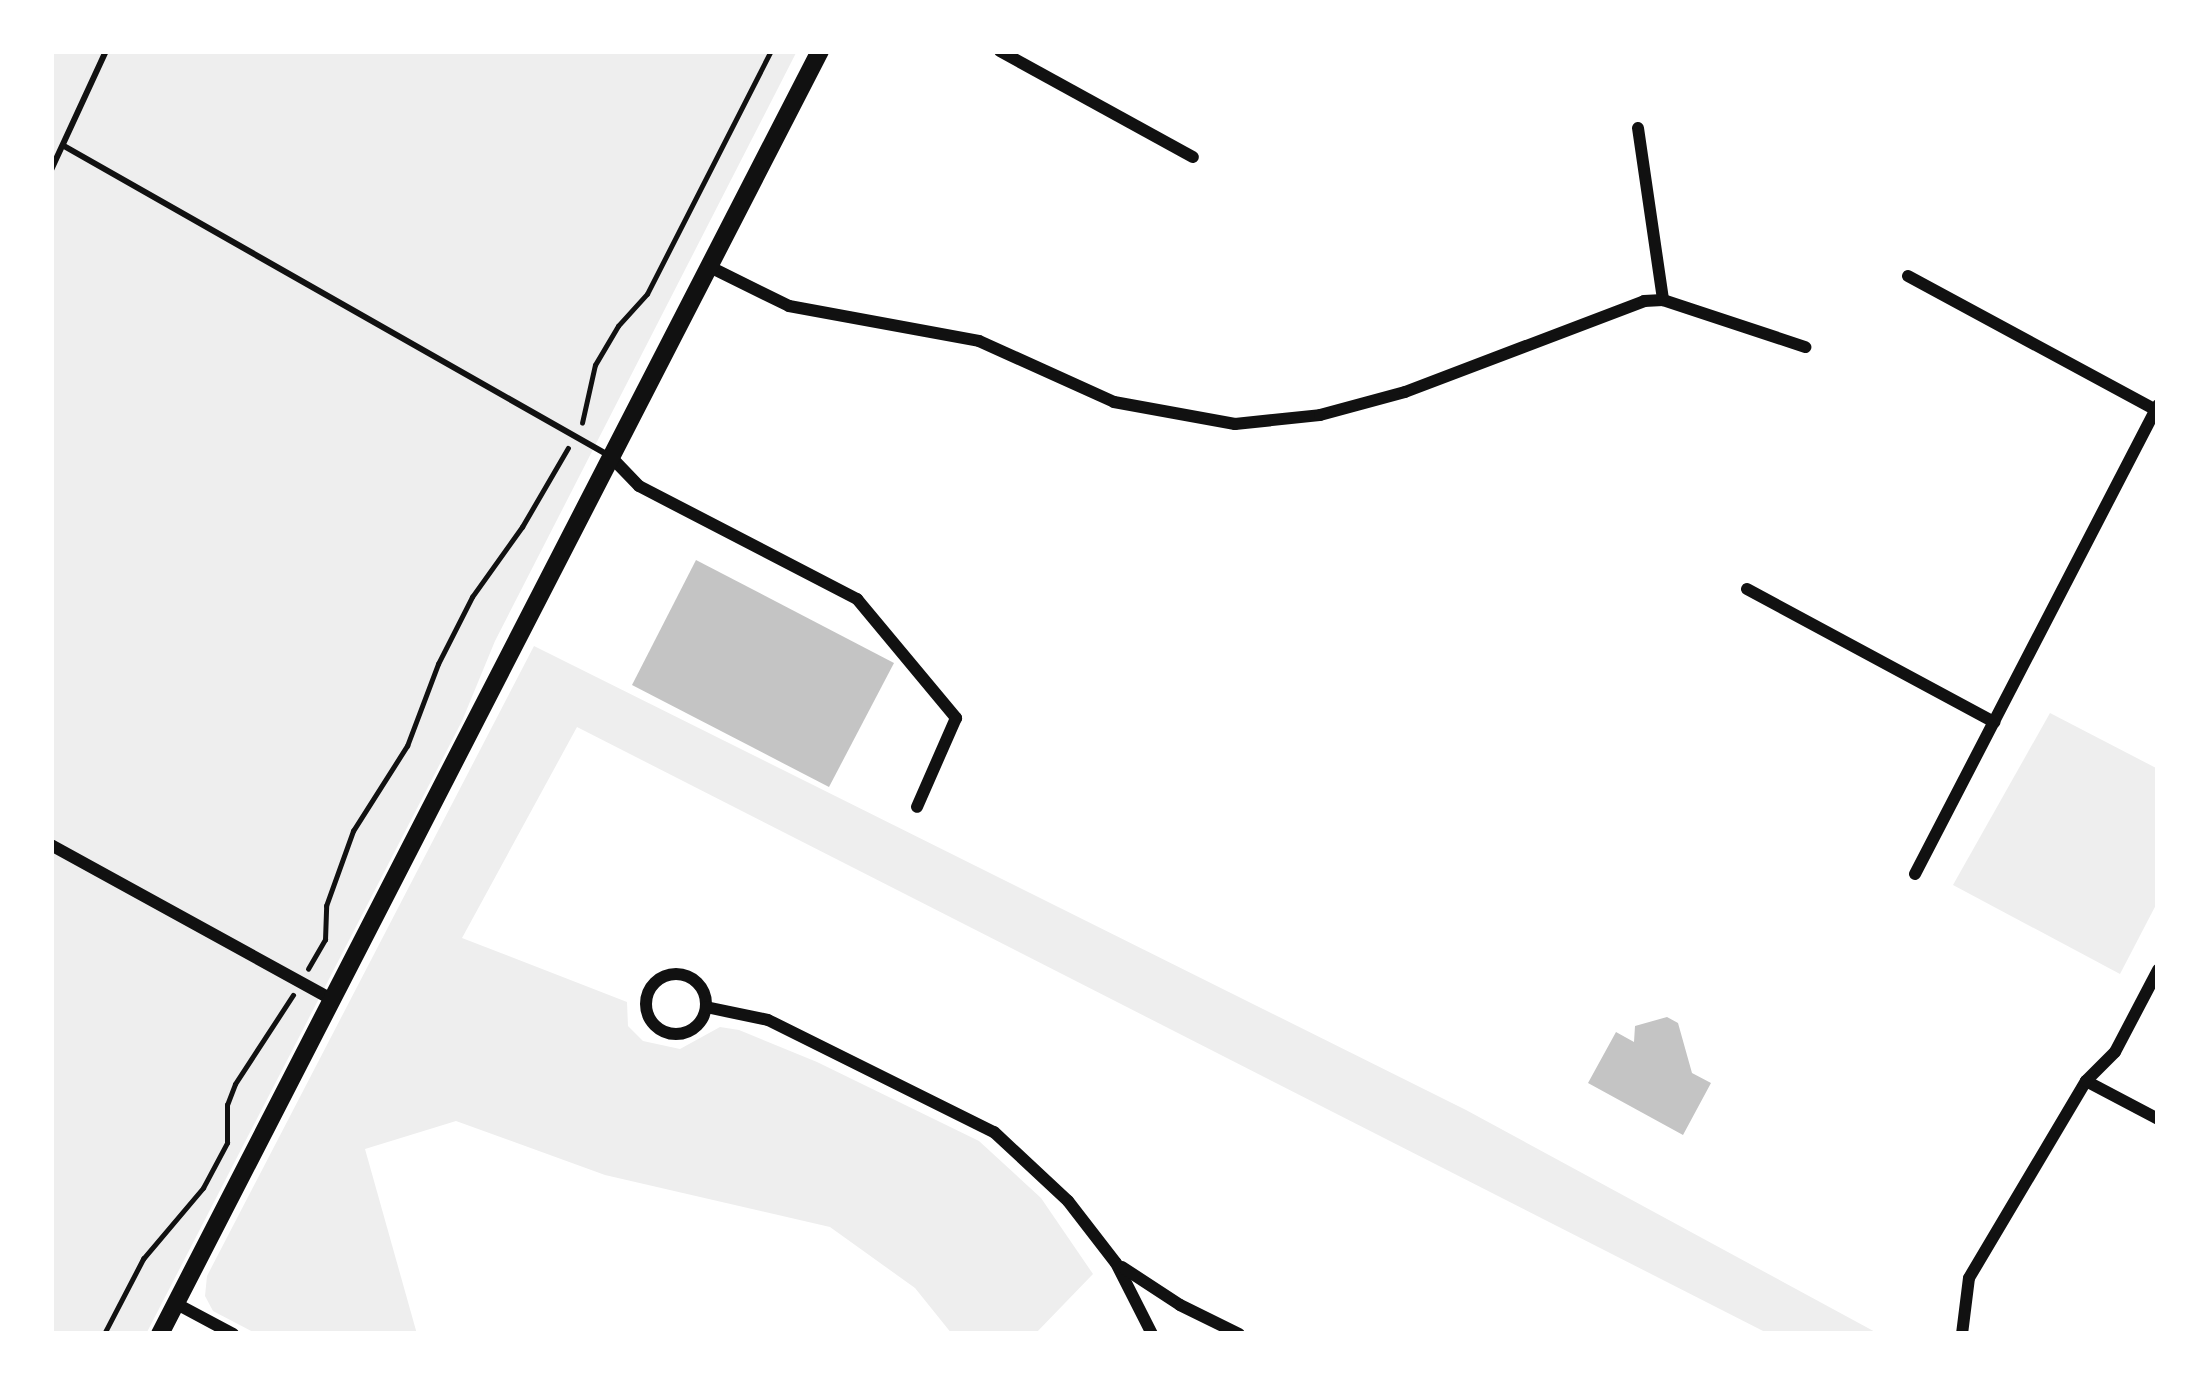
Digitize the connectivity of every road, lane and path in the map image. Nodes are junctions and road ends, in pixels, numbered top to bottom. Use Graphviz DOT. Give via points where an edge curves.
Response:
graph roads {
  1 [pos="106,51"];
  2 [pos="771,51"];
  3 [pos="820,51"];
  4 [pos="1000,51"];
  5 [pos="1638,128"];
  6 [pos="64,146"];
  7 [pos="1193,157"];
  8 [pos="51,170"];
  9 [pos="710,267"];
  10 [pos="1908,276"];
  11 [pos="1663,300"];
  12 [pos="1805,347"];
  13 [pos="2157,409"];
  14 [pos="576,433"];
  15 [pos="612,458"];
  16 [pos="1747,589"];
  17 [pos="1994,722"];
  18 [pos="917,807"];
  19 [pos="51,844"];
  20 [pos="1915,874"];
  21 [pos="2158,970"];
  22 [pos="301,982"];
  23 [pos="333,1000"];
  24 [pos="706,1006"];
  25 [pos="2086,1081"];
  26 [pos="2158,1119"];
  27 [pos="1116,1262"];
  28 [pos="175,1303"];
  29 [pos="104,1334"];
  30 [pos="160,1334"];
  31 [pos="233,1334"];
  32 [pos="1152,1334"];
  33 [pos="1239,1334"];
  34 [pos="1962,1334"];
  1 -- 6 [label="lane"];
  2 -- 14 [label="path" via="646,294 596,365"];
  3 -- 9 [label="main road"];
  4 -- 7 [label="street"];
  5 -- 11 [label="street"];
  6 -- 8 [label="lane"];
  6 -- 14 [label="lane"];
  9 -- 11 [label="street" via="789,306 979,340 1114,402 1235,424 1320,415 1405,392"];
  9 -- 15 [label="main road"];
  10 -- 13 [label="street"];
  11 -- 12 [label="street"];
  13 -- 17 [label="street"];
  14 -- 15 [label="lane"];
  14 -- 22 [label="path" via="472,597 407,746 353,831 326,906 326,940"];
  15 -- 18 [label="street" via="639,486 857,599 956,718"];
  15 -- 23 [label="main road"];
  16 -- 17 [label="street"];
  17 -- 20 [label="street"];
  19 -- 22 [label="street"];
  21 -- 25 [label="street" via="2115,1052"];
  22 -- 23 [label="street"];
  22 -- 29 [label="path" via="235,1084 227,1143 203,1188 143,1259"];
  23 -- 28 [label="main road"];
  24 -- 24 [label="street" via="702,988 679,974 653,984 646,1001 656,1027 674,1034 699,1024"];
  24 -- 27 [label="street" via="768,1020 994,1132 1049,1179"];
  25 -- 26 [label="street"];
  25 -- 34 [label="street" via="1970,1278"];
  27 -- 32 [label="street"];
  27 -- 33 [label="street"];
  28 -- 30 [label="main road"];
  28 -- 31 [label="street"];
}
